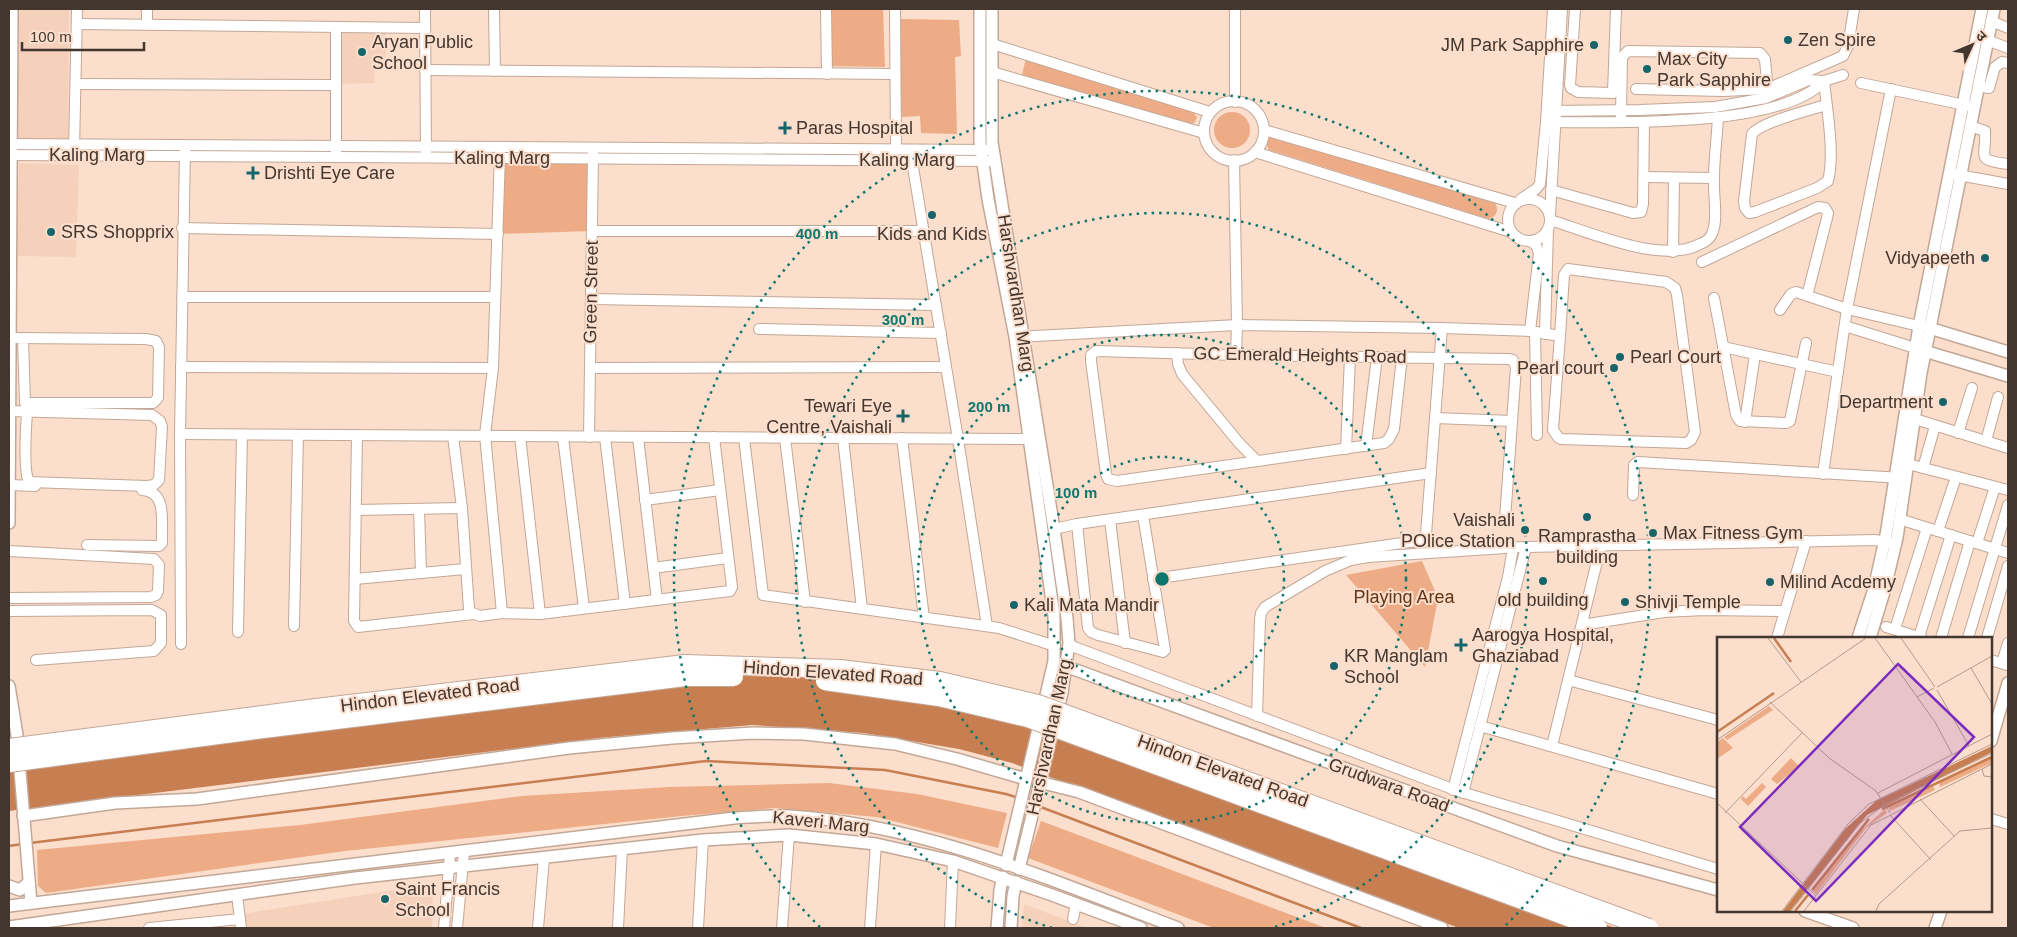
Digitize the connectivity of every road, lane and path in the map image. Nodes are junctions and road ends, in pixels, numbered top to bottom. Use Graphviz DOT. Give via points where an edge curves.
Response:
graph roads {
  1 [pos="12,9"];
  2 [pos="77,9"];
  3 [pos="148,9"];
  4 [pos="425,9"];
  5 [pos="494,9"];
  6 [pos="826,9"];
  7 [pos="895,9"];
  8 [pos="980,9"];
  9 [pos="992,9"];
  10 [pos="1235,9"];
  11 [pos="1553,9"];
  12 [pos="1562,9"];
  13 [pos="1575,9"];
  14 [pos="1616,9"];
  15 [pos="1854,9"];
  16 [pos="1982,9"];
  17 [pos="1994,9"];
  18 [pos="1991,21"];
  19 [pos="77,24"];
  20 [pos="147,24"];
  21 [pos="336,28"];
  22 [pos="425,28"];
  23 [pos="2008,28"];
  24 [pos="980,40"];
  25 [pos="1987,40"];
  26 [pos="992,44"];
  27 [pos="2008,48"];
  28 [pos="2008,63"];
  29 [pos="980,69"];
  30 [pos="425,70"];
  31 [pos="495,70"];
  32 [pos="992,72"];
  33 [pos="826,74"];
  34 [pos="895,74"];
  35 [pos="1843,75"];
  36 [pos="1824,81"];
  37 [pos="1861,83"];
  38 [pos="76,84"];
  39 [pos="336,85"];
  40 [pos="1978,86"];
  41 [pos="1636,89"];
  42 [pos="1891,89"];
  43 [pos="1768,98"];
  44 [pos="1235,102"];
  45 [pos="1826,105"];
  46 [pos="1968,106"];
  47 [pos="1621,110"];
  48 [pos="1552,111"];
  49 [pos="1210,112"];
  50 [pos="1718,118"];
  51 [pos="1551,122"];
  52 [pos="1621,122"];
  53 [pos="1644,122"];
  54 [pos="1970,126"];
  55 [pos="1264,130"];
  56 [pos="1204,133"];
  57 [pos="10,149"];
  58 [pos="74,150"];
  59 [pos="896,150"];
  60 [pos="910,150"];
  61 [pos="184,151"];
  62 [pos="336,152"];
  63 [pos="426,152"];
  64 [pos="1255,152"];
  65 [pos="500,153"];
  66 [pos="593,153"];
  67 [pos="988,156"];
  68 [pos="912,160"];
  69 [pos="1234,160"];
  70 [pos="2008,164"];
  71 [pos="1955,175"];
  72 [pos="1644,177"];
  73 [pos="1674,178"];
  74 [pos="1714,178"];
  75 [pos="2008,184"];
  76 [pos="1551,190"];
  77 [pos="1518,201"];
  78 [pos="1549,222"];
  79 [pos="182,228"];
  80 [pos="592,230"];
  81 [pos="924,231"];
  82 [pos="1511,232"];
  83 [pos="498,234"];
  84 [pos="1530,241"];
  85 [pos="1673,252"];
  86 [pos="1702,262"];
  87 [pos="1807,296"];
  88 [pos="182,297"];
  89 [pos="494,297"];
  90 [pos="591,298"];
  91 [pos="1714,298"];
  92 [pos="936,305"];
  93 [pos="1847,309"];
  94 [pos="1780,310"];
  95 [pos="1237,325"];
  96 [pos="1844,326"];
  97 [pos="1919,326"];
  98 [pos="1442,328"];
  99 [pos="1931,328"];
  100 [pos="759,329"];
  101 [pos="941,333"];
  102 [pos="1537,333"];
  103 [pos="1560,336"];
  104 [pos="1019,337"];
  105 [pos="10,338"];
  106 [pos="23,338"];
  107 [pos="1806,344"];
  108 [pos="1723,347"];
  109 [pos="1915,348"];
  110 [pos="1927,351"];
  111 [pos="2008,352"];
  112 [pos="1177,353"];
  113 [pos="1755,354"];
  114 [pos="1236,355"];
  115 [pos="9,356"];
  116 [pos="1350,357"];
  117 [pos="1377,357"];
  118 [pos="1402,357"];
  119 [pos="1440,358"];
  120 [pos="1802,364"];
  121 [pos="181,367"];
  122 [pos="946,367"];
  123 [pos="493,368"];
  124 [pos="590,368"];
  125 [pos="1838,372"];
  126 [pos="2008,376"];
  127 [pos="1972,388"];
  128 [pos="1998,397"];
  129 [pos="9,411"];
  130 [pos="26,412"];
  131 [pos="1436,418"];
  132 [pos="1915,419"];
  133 [pos="1512,421"];
  134 [pos="1745,422"];
  135 [pos="1935,426"];
  136 [pos="1958,433"];
  137 [pos="180,434"];
  138 [pos="242,435"];
  139 [pos="298,435"];
  140 [pos="357,435"];
  141 [pos="485,435"];
  142 [pos="453,436"];
  143 [pos="520,436"];
  144 [pos="563,436"];
  145 [pos="1537,436"];
  146 [pos="589,437"];
  147 [pos="605,437"];
  148 [pos="638,437"];
  149 [pos="714,437"];
  150 [pos="744,438"];
  151 [pos="785,438"];
  152 [pos="843,438"];
  153 [pos="902,438"];
  154 [pos="958,439"];
  155 [pos="1029,439"];
  156 [pos="1986,442"];
  157 [pos="1366,446"];
  158 [pos="2008,448"];
  159 [pos="1346,449"];
  160 [pos="1257,461"];
  161 [pos="1908,464"];
  162 [pos="1923,468"];
  163 [pos="1431,473"];
  164 [pos="1823,474"];
  165 [pos="1956,477"];
  166 [pos="1900,478"];
  167 [pos="9,485"];
  168 [pos="1995,487"];
  169 [pos="720,490"];
  170 [pos="2008,490"];
  171 [pos="1633,494"];
  172 [pos="645,500"];
  173 [pos="2008,505"];
  174 [pos="462,508"];
  175 [pos="419,509"];
  176 [pos="356,510"];
  177 [pos="1143,515"];
  178 [pos="1505,519"];
  179 [pos="1900,519"];
  180 [pos="1110,520"];
  181 [pos="9,523"];
  182 [pos="1077,524"];
  183 [pos="1927,528"];
  184 [pos="1054,529"];
  185 [pos="1938,531"];
  186 [pos="1951,535"];
  187 [pos="1806,541"];
  188 [pos="1973,542"];
  189 [pos="1890,543"];
  190 [pos="87,545"];
  191 [pos="1601,545"];
  192 [pos="1995,549"];
  193 [pos="9,551"];
  194 [pos="2008,553"];
  195 [pos="728,558"];
  196 [pos="2008,566"];
  197 [pos="653,568"];
  198 [pos="466,569"];
  199 [pos="422,573"];
  200 [pos="355,579"];
  201 [pos="1153,579"];
  202 [pos="9,598"];
  203 [pos="657,600"];
  204 [pos="805,602"];
  205 [pos="625,604"];
  206 [pos="584,608"];
  207 [pos="862,609"];
  208 [pos="9,611"];
  209 [pos="1785,611"];
  210 [pos="502,613"];
  211 [pos="474,614"];
  212 [pos="540,614"];
  213 [pos="924,618"];
  214 [pos="1582,625"];
  215 [pos="294,626"];
  216 [pos="987,626"];
  217 [pos="238,632"];
  218 [pos="1776,637"];
  219 [pos="1858,637"];
  220 [pos="1870,637"];
  221 [pos="1917,637"];
  222 [pos="1920,637"];
  223 [pos="1941,637"];
  224 [pos="1968,637"];
  225 [pos="1987,637"];
  226 [pos="1125,643"];
  227 [pos="2008,643"];
  228 [pos="180,644"];
  229 [pos="1069,645"];
  230 [pos="1055,646"];
  231 [pos="36,660"];
  232 [pos="1992,660"];
  233 [pos="2005,664"];
  234 [pos="1066,666"];
  235 [pos="1568,680"];
  236 [pos="2008,683"];
  237 [pos="9,686"];
  238 [pos="1995,711"];
  239 [pos="1257,716"];
  240 [pos="1717,720"];
  241 [pos="1480,726"];
  242 [pos="1992,734"];
  243 [pos="13,741"];
  244 [pos="1552,746"];
  245 [pos="9,763"];
  246 [pos="1025,780"];
  247 [pos="1039,784"];
  248 [pos="1458,791"];
  249 [pos="1717,794"];
  250 [pos="24,815"];
  251 [pos="1992,819"];
  252 [pos="2008,824"];
  253 [pos="789,835"];
  254 [pos="703,840"];
  255 [pos="876,844"];
  256 [pos="622,849"];
  257 [pos="464,852"];
  258 [pos="450,854"];
  259 [pos="544,858"];
  260 [pos="953,861"];
  261 [pos="1006,865"];
  262 [pos="462,866"];
  263 [pos="449,868"];
  264 [pos="1019,869"];
  265 [pos="1717,869"];
  266 [pos="1003,877"];
  267 [pos="30,882"];
  268 [pos="1016,882"];
  269 [pos="9,886"];
  270 [pos="1717,890"];
  271 [pos="236,895"];
  272 [pos="31,903"];
  273 [pos="1076,904"];
  274 [pos="9,905"];
  275 [pos="1808,912"];
  276 [pos="1941,912"];
  277 [pos="1072,919"];
  278 [pos="240,924"];
  279 [pos="29,926"];
  280 [pos="9,927"];
  281 [pos="149,928"];
  282 [pos="444,928"];
  283 [pos="457,928"];
  284 [pos="538,928"];
  285 [pos="618,928"];
  286 [pos="698,928"];
  287 [pos="782,928"];
  288 [pos="870,928"];
  289 [pos="950,928"];
  290 [pos="997,928"];
  291 [pos="1011,928"];
  292 [pos="1141,928"];
  293 [pos="1178,928"];
  294 [pos="1442,928"];
  295 [pos="1598,928"];
  296 [pos="1649,928"];
  297 [pos="1854,928"];
  298 [pos="1935,928"];
  1 -- 57 [label="street"];
  2 -- 19 [label="street"];
  3 -- 20 [label="street"];
  4 -- 22 [label="street"];
  5 -- 31 [label="street"];
  6 -- 33 [label="street"];
  7 -- 34 [label="street"];
  8 -- 24 [label="street, Harshvardhan Marg"];
  9 -- 26 [label="street, Harshvardhan Marg"];
  10 -- 44 [label="street"];
  11 -- 48 [label="street"];
  12 -- 48 [label="street"];
  13 -- 14 [label="street" via="1571,88 1578,92 1613,93"];
  15 -- 43 [label="street" via="1848,46 1843,56"];
  16 -- 46 [label="street"];
  17 -- 18 [label="street"];
  18 -- 23 [label="street"];
  18 -- 25 [label="street"];
  19 -- 20 [label="street"];
  19 -- 38 [label="street"];
  20 -- 21 [label="street"];
  21 -- 22 [label="street"];
  21 -- 39 [label="street"];
  22 -- 30 [label="street"];
  24 -- 26 [label="street"];
  24 -- 29 [label="street, Harshvardhan Marg"];
  25 -- 27 [label="street"];
  25 -- 40 [label="street"];
  26 -- 32 [label="street, Harshvardhan Marg"];
  26 -- 49 [label="street"];
  28 -- 40 [label="street" via="2002,62 1995,67 1989,88"];
  29 -- 32 [label="street"];
  29 -- 67 [label="street, Harshvardhan Marg"];
  30 -- 31 [label="street"];
  30 -- 63 [label="street"];
  31 -- 33 [label="street"];
  32 -- 56 [label="street"];
  32 -- 67 [label="street, Harshvardhan Marg"];
  33 -- 34 [label="street"];
  34 -- 59 [label="street"];
  35 -- 36 [label="street"];
  36 -- 43 [label="street" via="1815,90"];
  36 -- 45 [label="street"];
  37 -- 42 [label="street"];
  38 -- 39 [label="street"];
  38 -- 58 [label="street"];
  39 -- 62 [label="street"];
  40 -- 46 [label="street"];
  41 -- 43 [label="street" via="1723,91"];
  42 -- 46 [label="street"];
  42 -- 93 [label="street"];
  43 -- 47 [label="street" via="1715,107"];
  43 -- 47 [label="street" via="1765,59 1760,53 1628,51 1622,57"];
  43 -- 50 [label="street"];
  44 -- 49 [label="street" via="1219,105"];
  44 -- 55 [label="street" via="1247,104 1255,110"];
  45 -- 45 [label="street" via="1767,124 1752,134 1744,201 1749,213 1828,181 1831,163"];
  46 -- 54 [label="street"];
  46 -- 71 [label="street"];
  47 -- 48 [label="street"];
  47 -- 52 [label="street"];
  48 -- 51 [label="street"];
  49 -- 56 [label="street"];
  50 -- 53 [label="street"];
  50 -- 74 [label="street"];
  51 -- 52 [label="street"];
  51 -- 76 [label="street"];
  51 -- 77 [label="street" via="1540,184"];
  52 -- 53 [label="street"];
  53 -- 72 [label="street"];
  54 -- 70 [label="street" via="1986,131 1983,151 1986,159"];
  54 -- 71 [label="street"];
  55 -- 64 [label="street"];
  55 -- 77 [label="street"];
  56 -- 69 [label="street" via="1215,154"];
  57 -- 58 [label="street, Kaling Marg"];
  57 -- 105 [label="street"];
  58 -- 61 [label="street, Kaling Marg"];
  59 -- 60 [label="street, Kaling Marg"];
  59 -- 66 [label="street, Kaling Marg"];
  60 -- 67 [label="street, Kaling Marg"];
  60 -- 68 [label="street"];
  61 -- 62 [label="street, Kaling Marg"];
  61 -- 79 [label="street"];
  62 -- 63 [label="street, Kaling Marg"];
  63 -- 65 [label="street, Kaling Marg"];
  64 -- 69 [label="street"];
  64 -- 82 [label="street"];
  65 -- 66 [label="street, Kaling Marg"];
  65 -- 83 [label="street"];
  66 -- 68 [label="street, Kaling Marg"];
  66 -- 80 [label="street, Green Street"];
  67 -- 68 [label="street, Kaling Marg"];
  67 -- 104 [label="street, Harshvardhan Marg" via="988,199"];
  68 -- 81 [label="street"];
  69 -- 95 [label="street"];
  71 -- 75 [label="street"];
  71 -- 97 [label="street"];
  71 -- 99 [label="street"];
  72 -- 73 [label="street"];
  72 -- 76 [label="street" via="1643,209 1638,213"];
  73 -- 74 [label="street"];
  73 -- 85 [label="street"];
  74 -- 85 [label="street" via="1712,235 1690,249"];
  76 -- 78 [label="street"];
  77 -- 78 [label="street" via="1539,200 1548,210"];
  77 -- 82 [label="street" via="1508,215"];
  78 -- 84 [label="street" via="1544,235"];
  78 -- 85 [label="street" via="1630,245"];
  78 -- 102 [label="street"];
  79 -- 83 [label="street"];
  79 -- 88 [label="street"];
  80 -- 81 [label="street"];
  80 -- 90 [label="street, Green Street"];
  81 -- 92 [label="street"];
  82 -- 84 [label="street"];
  83 -- 89 [label="street"];
  84 -- 102 [label="street" via="1539,253"];
  86 -- 87 [label="street" via="1818,207 1825,208 1827,218"];
  87 -- 93 [label="street"];
  87 -- 94 [label="street" via="1793,292"];
  88 -- 89 [label="street"];
  88 -- 121 [label="street"];
  89 -- 123 [label="street"];
  90 -- 92 [label="street"];
  90 -- 124 [label="street, Green Street"];
  91 -- 108 [label="street"];
  92 -- 101 [label="street"];
  93 -- 96 [label="street"];
  93 -- 97 [label="street"];
  95 -- 98 [label="street"];
  95 -- 104 [label="street"];
  95 -- 114 [label="street"];
  96 -- 109 [label="street"];
  96 -- 125 [label="street"];
  97 -- 99 [label="street"];
  97 -- 109 [label="street"];
  98 -- 102 [label="street"];
  98 -- 119 [label="street"];
  99 -- 110 [label="street"];
  99 -- 111 [label="street"];
  100 -- 101 [label="street"];
  101 -- 122 [label="street"];
  102 -- 103 [label="street"];
  102 -- 145 [label="street"];
  103 -- 103 [label="street" via="1564,275 1568,269 1671,284 1677,295 1695,432 1691,440 1686,443 1561,440 1553,430"];
  104 -- 155 [label="street, Harshvardhan Marg"];
  104 -- 184 [label="street, Harshvardhan Marg"];
  105 -- 106 [label="street"];
  105 -- 115 [label="street"];
  106 -- 106 [label="street" via="156,341 158,398 153,403 24,404"];
  107 -- 120 [label="street"];
  108 -- 113 [label="street"];
  108 -- 134 [label="street" via="1736,415"];
  109 -- 110 [label="street"];
  109 -- 166 [label="street"];
  110 -- 126 [label="street"];
  110 -- 132 [label="street"];
  112 -- 114 [label="street, GC Emerald Heights Road"];
  112 -- 160 [label="street, GC Emerald Heights Road" via="1182,374"];
  112 -- 160 [label="street" via="1101,350 1091,355 1108,478 1117,481"];
  113 -- 120 [label="street"];
  113 -- 134 [label="street"];
  114 -- 116 [label="street, GC Emerald Heights Road"];
  115 -- 129 [label="street"];
  116 -- 117 [label="street, GC Emerald Heights Road"];
  116 -- 159 [label="street"];
  117 -- 118 [label="street, GC Emerald Heights Road"];
  117 -- 157 [label="street"];
  118 -- 119 [label="street, GC Emerald Heights Road"];
  118 -- 157 [label="street" via="1393,435 1384,444"];
  119 -- 131 [label="street"];
  119 -- 133 [label="street, GC Emerald Heights Road" via="1513,360 1516,367"];
  120 -- 125 [label="street"];
  120 -- 134 [label="street" via="1790,421"];
  121 -- 123 [label="street"];
  121 -- 137 [label="street"];
  122 -- 124 [label="street"];
  122 -- 154 [label="street"];
  123 -- 141 [label="street"];
  124 -- 146 [label="street, Green Street"];
  125 -- 164 [label="street"];
  127 -- 136 [label="street"];
  128 -- 156 [label="street"];
  129 -- 130 [label="street"];
  129 -- 167 [label="street"];
  130 -- 130 [label="street" via="152,415 162,427 158,480 147,486 29,482"];
  131 -- 133 [label="street"];
  131 -- 163 [label="street"];
  132 -- 135 [label="street"];
  132 -- 161 [label="street"];
  133 -- 178 [label="street, GC Emerald Heights Road"];
  135 -- 136 [label="street"];
  135 -- 162 [label="street"];
  136 -- 156 [label="street"];
  137 -- 138 [label="street"];
  137 -- 228 [label="street"];
  138 -- 139 [label="street"];
  138 -- 217 [label="street"];
  139 -- 140 [label="street"];
  139 -- 215 [label="street"];
  140 -- 142 [label="street"];
  140 -- 176 [label="street"];
  141 -- 142 [label="street"];
  141 -- 143 [label="street"];
  141 -- 210 [label="street"];
  142 -- 174 [label="street"];
  143 -- 144 [label="street"];
  143 -- 212 [label="street"];
  144 -- 146 [label="street"];
  144 -- 206 [label="street"];
  146 -- 147 [label="street"];
  147 -- 148 [label="street"];
  147 -- 205 [label="street"];
  148 -- 149 [label="street"];
  148 -- 172 [label="street"];
  149 -- 150 [label="street"];
  149 -- 169 [label="street"];
  150 -- 151 [label="street"];
  150 -- 204 [label="street" via="762,592 766,597"];
  151 -- 152 [label="street"];
  151 -- 204 [label="street"];
  152 -- 153 [label="street"];
  152 -- 207 [label="street"];
  153 -- 154 [label="street"];
  153 -- 213 [label="street"];
  154 -- 155 [label="street"];
  154 -- 216 [label="street"];
  155 -- 230 [label="street, Harshvardhan Marg" via="1054,616"];
  156 -- 158 [label="street"];
  157 -- 159 [label="street"];
  159 -- 160 [label="street"];
  161 -- 162 [label="street"];
  161 -- 166 [label="street"];
  162 -- 165 [label="street"];
  163 -- 177 [label="street"];
  163 -- 201 [label="street" via="1423,540"];
  164 -- 166 [label="street"];
  164 -- 171 [label="street" via="1638,462 1634,465"];
  165 -- 168 [label="street"];
  165 -- 185 [label="street"];
  166 -- 179 [label="street"];
  166 -- 189 [label="street"];
  167 -- 181 [label="street"];
  167 -- 190 [label="street" via="151,491 156,494 160,501 162,543 159,546"];
  168 -- 170 [label="street"];
  168 -- 188 [label="street"];
  169 -- 172 [label="street"];
  169 -- 195 [label="street"];
  172 -- 197 [label="street"];
  173 -- 192 [label="street"];
  174 -- 175 [label="street"];
  174 -- 198 [label="street"];
  175 -- 176 [label="street"];
  175 -- 199 [label="street"];
  176 -- 200 [label="street"];
  177 -- 180 [label="street"];
  177 -- 201 [label="street"];
  179 -- 183 [label="street"];
  179 -- 189 [label="street"];
  180 -- 182 [label="street"];
  180 -- 226 [label="street"];
  182 -- 184 [label="street"];
  182 -- 226 [label="street" via="1088,628 1098,635"];
  183 -- 185 [label="street"];
  183 -- 221 [label="street" via="1891,628"];
  184 -- 229 [label="street, Harshvardhan Marg"];
  185 -- 186 [label="street"];
  186 -- 188 [label="street"];
  186 -- 222 [label="street"];
  187 -- 189 [label="street" via="1875,540"];
  187 -- 191 [label="street"];
  187 -- 209 [label="street"];
  188 -- 192 [label="street"];
  188 -- 223 [label="street"];
  189 -- 219 [label="street"];
  189 -- 220 [label="street" via="1884,592"];
  191 -- 214 [label="street"];
  191 -- 241 [label="street" via="1526,547"];
  192 -- 194 [label="street"];
  192 -- 224 [label="street"];
  193 -- 202 [label="street" via="154,559 159,566 158,591 151,597"];
  195 -- 197 [label="street"];
  195 -- 203 [label="street" via="730,591"];
  196 -- 225 [label="street"];
  197 -- 203 [label="street"];
  198 -- 199 [label="street"];
  198 -- 211 [label="street" via="469,609"];
  199 -- 200 [label="street"];
  200 -- 211 [label="street" via="354,621 358,627"];
  201 -- 226 [label="street" via="1165,650 1159,653"];
  203 -- 205 [label="street"];
  204 -- 207 [label="street"];
  205 -- 206 [label="street"];
  206 -- 212 [label="street"];
  207 -- 213 [label="street"];
  208 -- 231 [label="street" via="152,610 161,615 161,643 154,650"];
  209 -- 214 [label="street" via="1664,612"];
  209 -- 218 [label="street"];
  210 -- 211 [label="street"];
  210 -- 212 [label="street"];
  213 -- 216 [label="street"];
  214 -- 235 [label="street"];
  216 -- 230 [label="street"];
  227 -- 233 [label="street"];
  229 -- 234 [label="street, Harshvardhan Marg"];
  229 -- 239 [label="street"];
  230 -- 246 [label="street, Harshvardhan Marg, bridge" via="1048,690"];
  232 -- 233 [label="street"];
  234 -- 247 [label="street, Harshvardhan Marg, bridge"];
  234 -- 270 [label="street, Grudwara Road" via="1557,846"];
  235 -- 240 [label="street"];
  235 -- 244 [label="street"];
  236 -- 238 [label="street"];
  237 -- 243 [label="street"];
  238 -- 242 [label="street"];
  239 -- 248 [label="street"];
  239 -- 248 [label="street" via="1260,620 1261,613 1270,604 1325,571 1351,560 1517,548"];
  241 -- 244 [label="street"];
  241 -- 248 [label="street"];
  243 -- 250 [label="street, bridge"];
  243 -- 296 [label="highway, Hindon Elevated Road, bridge" via="686,664 868,672 940,681 1038,704"];
  244 -- 249 [label="street"];
  245 -- 295 [label="highway, Hindon Elevated Road, bridge" via="685,677 840,681 939,697 1028,718"];
  246 -- 250 [label="street" via="895,744 804,734 753,733 569,748 197,799 115,803"];
  246 -- 261 [label="street, Harshvardhan Marg"];
  247 -- 264 [label="street, Harshvardhan Marg"];
  247 -- 294 [label="street" via="1079,792"];
  248 -- 265 [label="street"];
  250 -- 267 [label="street"];
  251 -- 252 [label="street"];
  253 -- 254 [label="street, Kaveri Marg"];
  253 -- 255 [label="street, Kaveri Marg"];
  253 -- 287 [label="street"];
  254 -- 256 [label="street, Kaveri Marg"];
  254 -- 286 [label="street"];
  255 -- 260 [label="street, Kaveri Marg"];
  255 -- 288 [label="street"];
  256 -- 259 [label="street, Kaveri Marg"];
  256 -- 285 [label="street"];
  257 -- 258 [label="street, Kaveri Marg"];
  257 -- 261 [label="street, Kaveri Marg" via="734,818 790,816 881,829 954,847"];
  257 -- 262 [label="street"];
  258 -- 263 [label="street"];
  258 -- 272 [label="street, Kaveri Marg"];
  259 -- 262 [label="street, Kaveri Marg"];
  259 -- 284 [label="street"];
  260 -- 266 [label="street, Kaveri Marg"];
  260 -- 289 [label="street"];
  261 -- 264 [label="street, Kaveri Marg"];
  262 -- 263 [label="street, Kaveri Marg"];
  262 -- 283 [label="street"];
  263 -- 271 [label="street, Kaveri Marg"];
  263 -- 282 [label="street"];
  264 -- 293 [label="street, Kaveri Marg"];
  266 -- 268 [label="street, Kaveri Marg"];
  266 -- 290 [label="street"];
  267 -- 269 [label="street" via="20,890"];
  267 -- 272 [label="street"];
  268 -- 273 [label="street, Kaveri Marg"];
  268 -- 291 [label="street"];
  271 -- 278 [label="street"];
  271 -- 279 [label="street, Kaveri Marg"];
  272 -- 274 [label="street, Kaveri Marg"];
  273 -- 277 [label="street"];
  273 -- 292 [label="street, Kaveri Marg"];
  275 -- 297 [label="street"];
  276 -- 298 [label="street"];
  278 -- 281 [label="street"];
  279 -- 280 [label="street, Kaveri Marg"];
}
